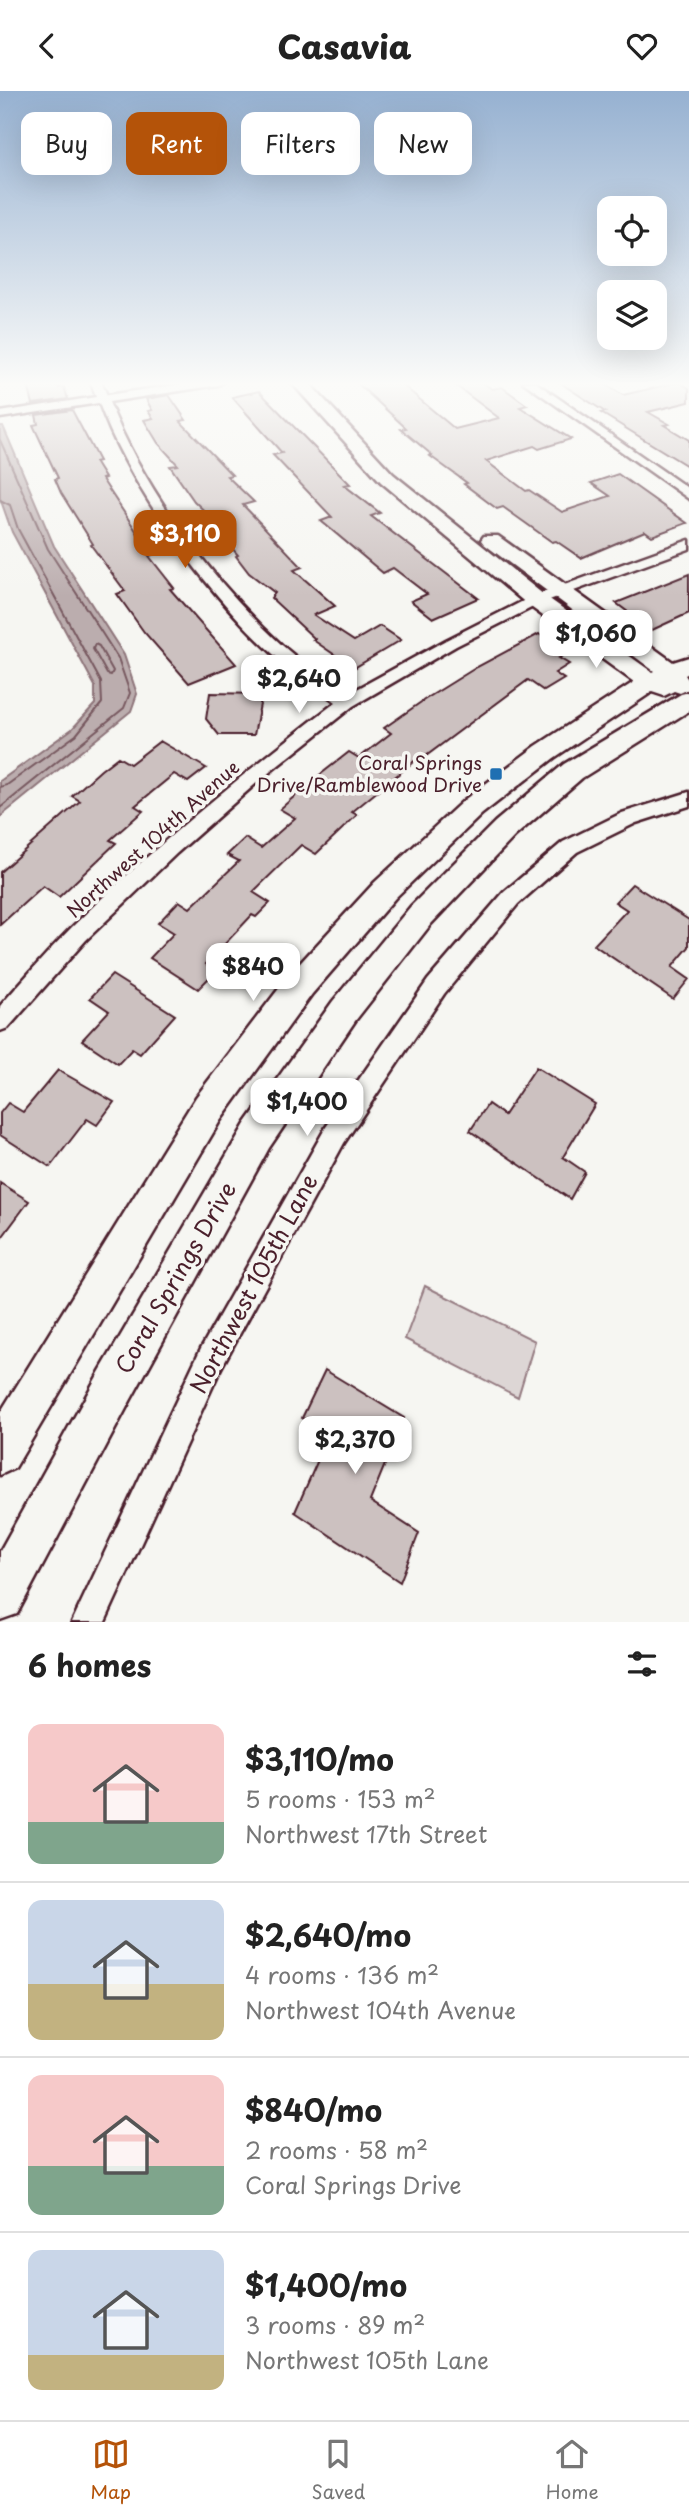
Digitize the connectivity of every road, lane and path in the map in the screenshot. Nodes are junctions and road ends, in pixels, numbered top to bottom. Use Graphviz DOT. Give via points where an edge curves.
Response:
graph roads {
  1 [pos="130,453"];
  2 [pos="364,453"];
  3 [pos="388,453"];
  4 [pos="630,453"];
  5 [pos="689,495"];
  6 [pos="689,544"];
  7 [pos="558,591"];
  8 [pos="536,600"];
  9 [pos="679,686"];
  10 [pos="347,702"];
  11 [pos="689,799"];
  12 [pos="0,1021"];
  13 [pos="0,1453"];
  14 [pos="0,1597"];
  15 [pos="88,1622"];
  1 -- 10 [label="street" via="214,578 270,642"];
  2 -- 8 [label="main road" via="387,478"];
  3 -- 7 [label="main road"];
  4 -- 5 [label="street"];
  6 -- 7 [label="street, Northwest 104th Avenue"];
  7 -- 8 [label="street, Northwest 104th Avenue"];
  7 -- 9 [label="main road"];
  8 -- 9 [label="main road"];
  8 -- 10 [label="street, Northwest 104th Avenue"];
  9 -- 13 [label="main road" via="545,751 473,807 385,890 301,983 208,1109"];
  9 -- 14 [label="main road, Coral Springs Drive" via="505,829 421,915 344,1011 257,1136"];
  10 -- 12 [label="street, Northwest 104th Avenue" via="170,848 79,934"];
  11 -- 15 [label="street, Northwest 105th Lane" via="629,818 569,847 510,898 436,986 335,1135 211,1358"];
}
